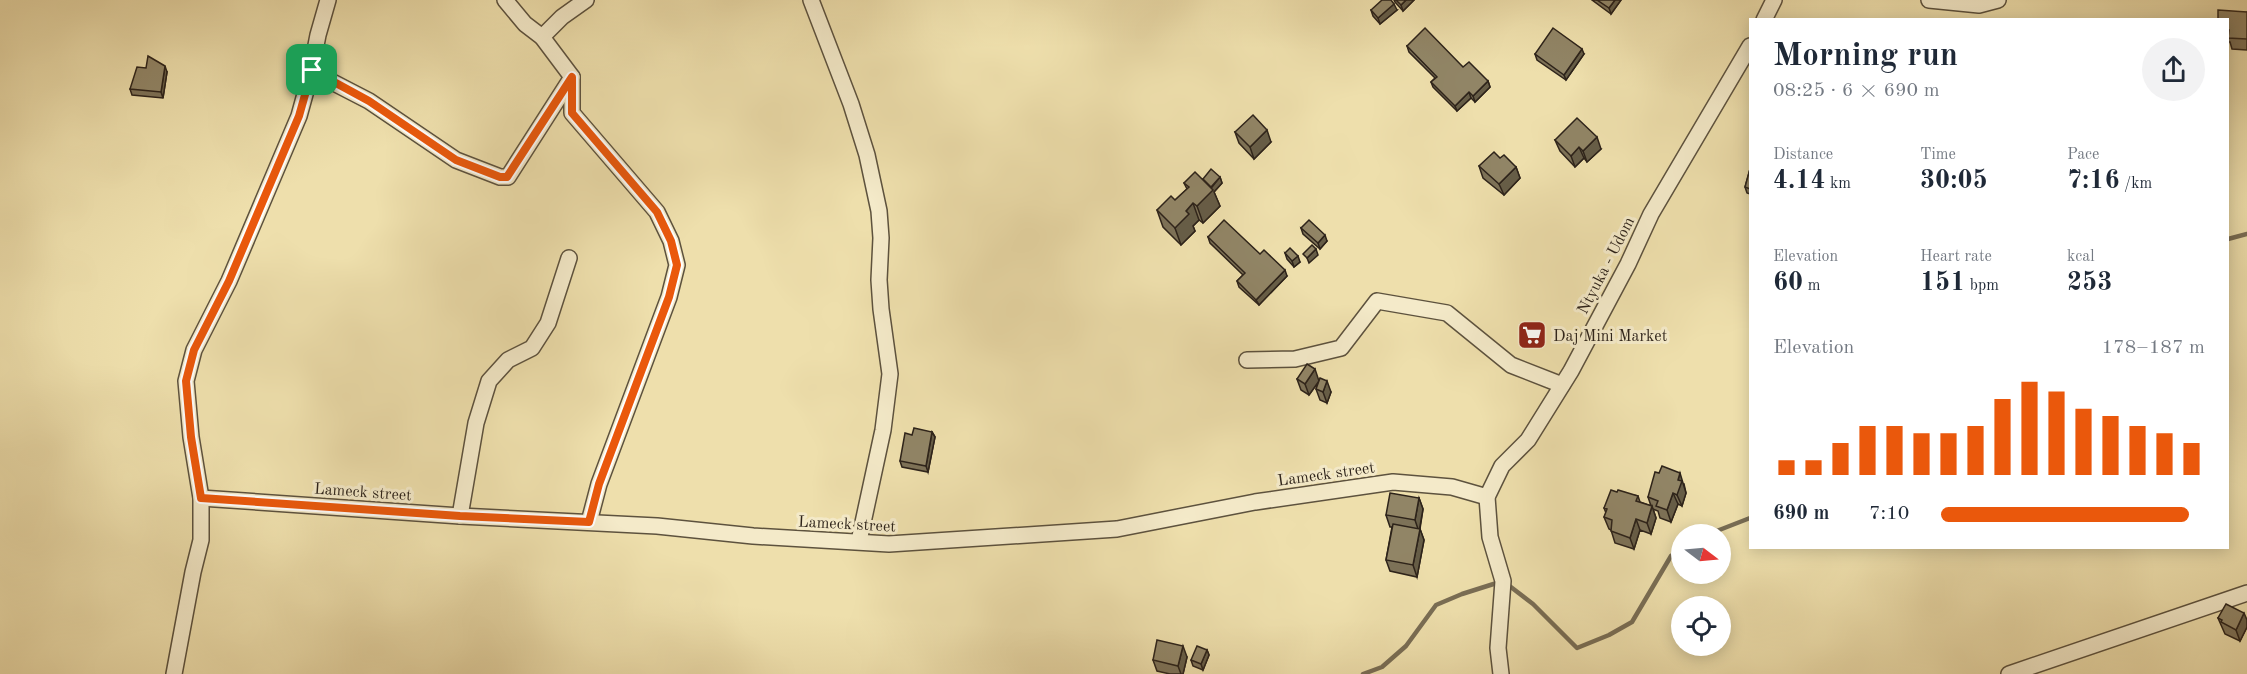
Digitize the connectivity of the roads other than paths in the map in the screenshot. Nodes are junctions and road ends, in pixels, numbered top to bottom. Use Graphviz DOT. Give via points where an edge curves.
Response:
graph roads {
  1 [pos="328,0"];
  2 [pos="505,0"];
  3 [pos="586,0"];
  4 [pos="811,0"];
  5 [pos="1774,0"];
  6 [pos="1929,0"];
  7 [pos="1998,0"];
  8 [pos="1765,18"];
  9 [pos="542,37"];
  10 [pos="1749,48"];
  11 [pos="312,70"];
  12 [pos="572,77"];
  13 [pos="569,258"];
  14 [pos="1247,360"];
  15 [pos="1562,385"];
  16 [pos="1487,497"];
  17 [pos="201,498"];
  18 [pos="460,516"];
  19 [pos="589,522"];
  20 [pos="859,541"];
  21 [pos="2247,593"];
  22 [pos="1498,648"];
  23 [pos="174,674"];
  24 [pos="1501,674"];
  25 [pos="1510,674"];
  26 [pos="2009,674"];
  1 -- 11 [label="street"];
  2 -- 9 [label="street"];
  3 -- 9 [label="street"];
  4 -- 20 [label="street" via="851,104 879,211 879,290 890,374 883,430"];
  5 -- 8 [label="street"];
  6 -- 7 [label="street" via="1979,5"];
  9 -- 12 [label="street"];
  10 -- 15 [label="street, Ntyuka - Udom" via="1651,214"];
  11 -- 12 [label="street" via="369,101 456,160 500,177 507,177"];
  11 -- 17 [label="street" via="299,116 258,215 191,360 186,381"];
  12 -- 19 [label="street" via="572,113 657,212 677,265"];
  13 -- 18 [label="street" via="548,323 532,348 508,360 489,381 476,423"];
  14 -- 15 [label="street" via="1295,359 1341,348 1377,301 1447,313 1510,365"];
  15 -- 16 [label="street, Ntyuka - Udom" via="1528,440 1502,466"];
  16 -- 20 [label="street, Lameck street" via="1452,487 1393,482 1255,502 1117,529 938,542"];
  16 -- 22 [label="street" via="1490,537 1503,581"];
  17 -- 18 [label="street, Lameck street"];
  17 -- 23 [label="street" via="201,540"];
  18 -- 19 [label="street, Lameck street"];
  19 -- 20 [label="street, Lameck street"];
  21 -- 26 [label="street"];
  22 -- 24 [label="street"];
  22 -- 25 [label="street"];
}
